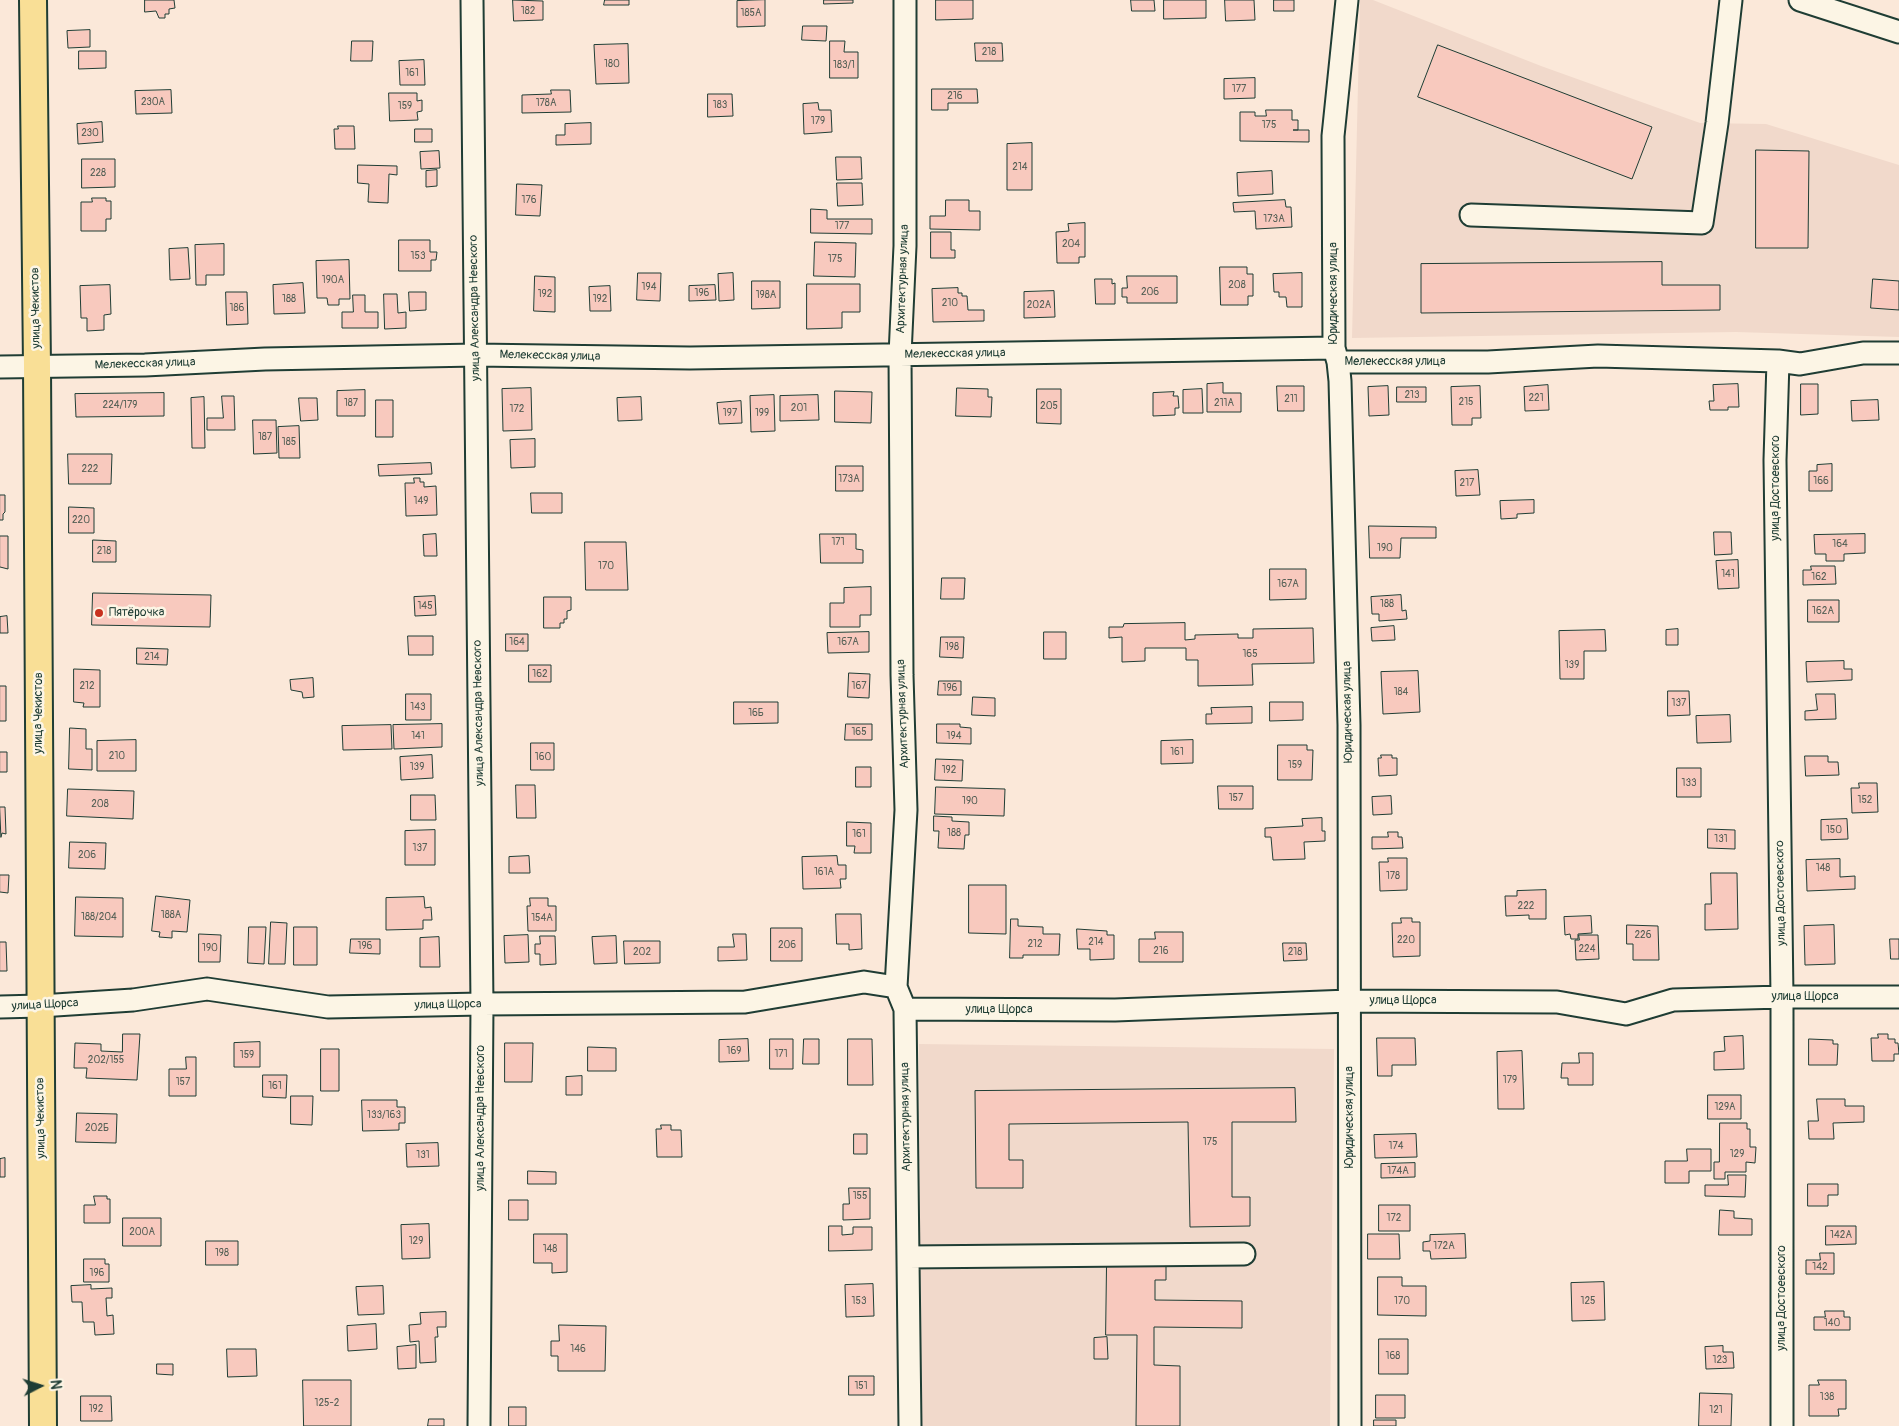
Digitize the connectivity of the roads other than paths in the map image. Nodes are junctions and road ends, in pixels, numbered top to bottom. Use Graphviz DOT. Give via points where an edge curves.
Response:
graph roads {
  1 [pos="33,0"];
  2 [pos="472,0"];
  3 [pos="905,0"];
  4 [pos="1347,0"];
  5 [pos="1731,0"];
  6 [pos="1800,0"];
  7 [pos="1899,32"];
  8 [pos="1471,215"];
  9 [pos="1899,353"];
  10 [pos="476,354"];
  11 [pos="900,355"];
  12 [pos="1336,355"];
  13 [pos="1778,361"];
  14 [pos="37,366"];
  15 [pos="0,367"];
  16 [pos="896,987"];
  17 [pos="1782,997"];
  18 [pos="1899,997"];
  19 [pos="1349,1001"];
  20 [pos="482,1004"];
  21 [pos="40,1006"];
  22 [pos="0,1007"];
  23 [pos="905,1009"];
  24 [pos="1244,1254"];
  25 [pos="908,1257"];
  26 [pos="44,1426"];
  27 [pos="479,1426"];
  28 [pos="910,1426"];
  29 [pos="1350,1426"];
  30 [pos="1782,1426"];
  1 -- 14 [label="main road, улица Чекистов"];
  2 -- 10 [label="street, улица Александра Невского"];
  3 -- 11 [label="street, Архитектурная улица" via="905,246"];
  4 -- 12 [label="street, Юридическая улица" via="1333,136"];
  5 -- 8 [label="street" via="1702,223"];
  6 -- 7 [label="street"];
  9 -- 13 [label="street, Мелекесская улица" via="1862,353 1800,364"];
  10 -- 11 [label="street, Мелекесская улица" via="690,358"];
  10 -- 14 [label="street, Мелекесская улица"];
  10 -- 20 [label="street, улица Александра Невского"];
  11 -- 12 [label="street, Мелекесская улица"];
  11 -- 16 [label="street, Архитектурная улица" via="906,810"];
  12 -- 13 [label="street, Мелекесская улица" via="1488,362 1598,356"];
  12 -- 19 [label="street, Юридическая улица" via="1340,381 1349,725"];
  13 -- 17 [label="street, улица Достоевского" via="1775,460"];
  14 -- 15 [label="street, Мелекесская улица"];
  14 -- 21 [label="main road, улица Чекистов"];
  16 -- 20 [label="street, улица Щорса" via="864,982 744,1002"];
  16 -- 23 [label="street, Архитектурная улица"];
  17 -- 18 [label="street, улица Щорса"];
  17 -- 19 [label="street, улица Щорса" via="1673,1000 1626,1014 1557,1002"];
  17 -- 30 [label="street, улица Достоевского"];
  19 -- 23 [label="street, улица Щорса" via="1114,1010"];
  19 -- 29 [label="street, Юридическая улица"];
  20 -- 21 [label="street, улица Щорса" via="328,1007 207,989 133,1000"];
  20 -- 27 [label="street, улица Александра Невского"];
  21 -- 22 [label="street, улица Щорса"];
  21 -- 26 [label="main road, улица Чекистов"];
  23 -- 25 [label="street, Архитектурная улица"];
  24 -- 25 [label="street"];
  25 -- 28 [label="street, Архитектурная улица"];
}
